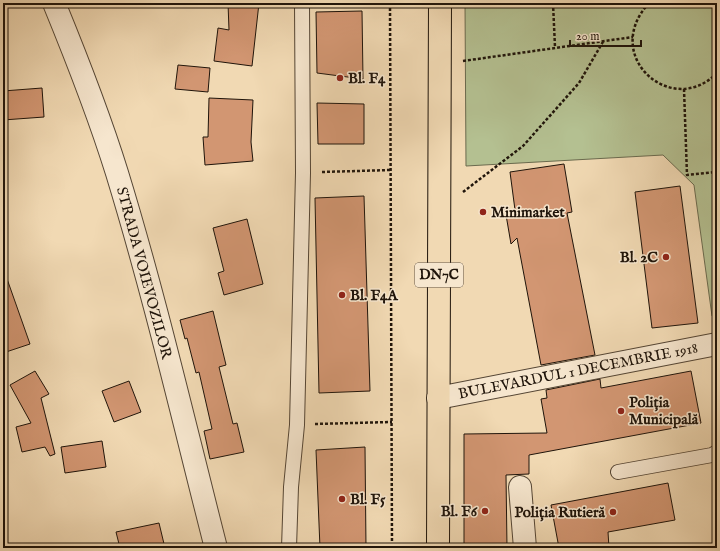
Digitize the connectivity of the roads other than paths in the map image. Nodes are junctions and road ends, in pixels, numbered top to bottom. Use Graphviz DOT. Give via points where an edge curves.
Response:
graph roads {
  1 [pos="54,3"];
  2 [pos="302,3"];
  3 [pos="440,3"];
  4 [pos="716,349"];
  5 [pos="438,398"];
  6 [pos="717,452"];
  7 [pos="618,472"];
  8 [pos="520,487"];
  9 [pos="216,548"];
  10 [pos="289,548"];
  11 [pos="438,548"];
  12 [pos="525,548"];
  1 -- 9 [label="street, STRADA VOIEVOZILOR" via="79,64 117,172 146,272"];
  2 -- 10 [label="lane" via="303,173 297,425 290,487"];
  3 -- 5 [label="main road, BULEVARDUL 1 DECEMBRIE 1918 / DN7C"];
  4 -- 5 [label="street, BULEVARDUL 1 DECEMBRIE 1918"];
  5 -- 11 [label="main road, BULEVARDUL 1 DECEMBRIE 1918 / DN7C"];
  6 -- 7 [label="lane"];
  8 -- 12 [label="street"];
}
